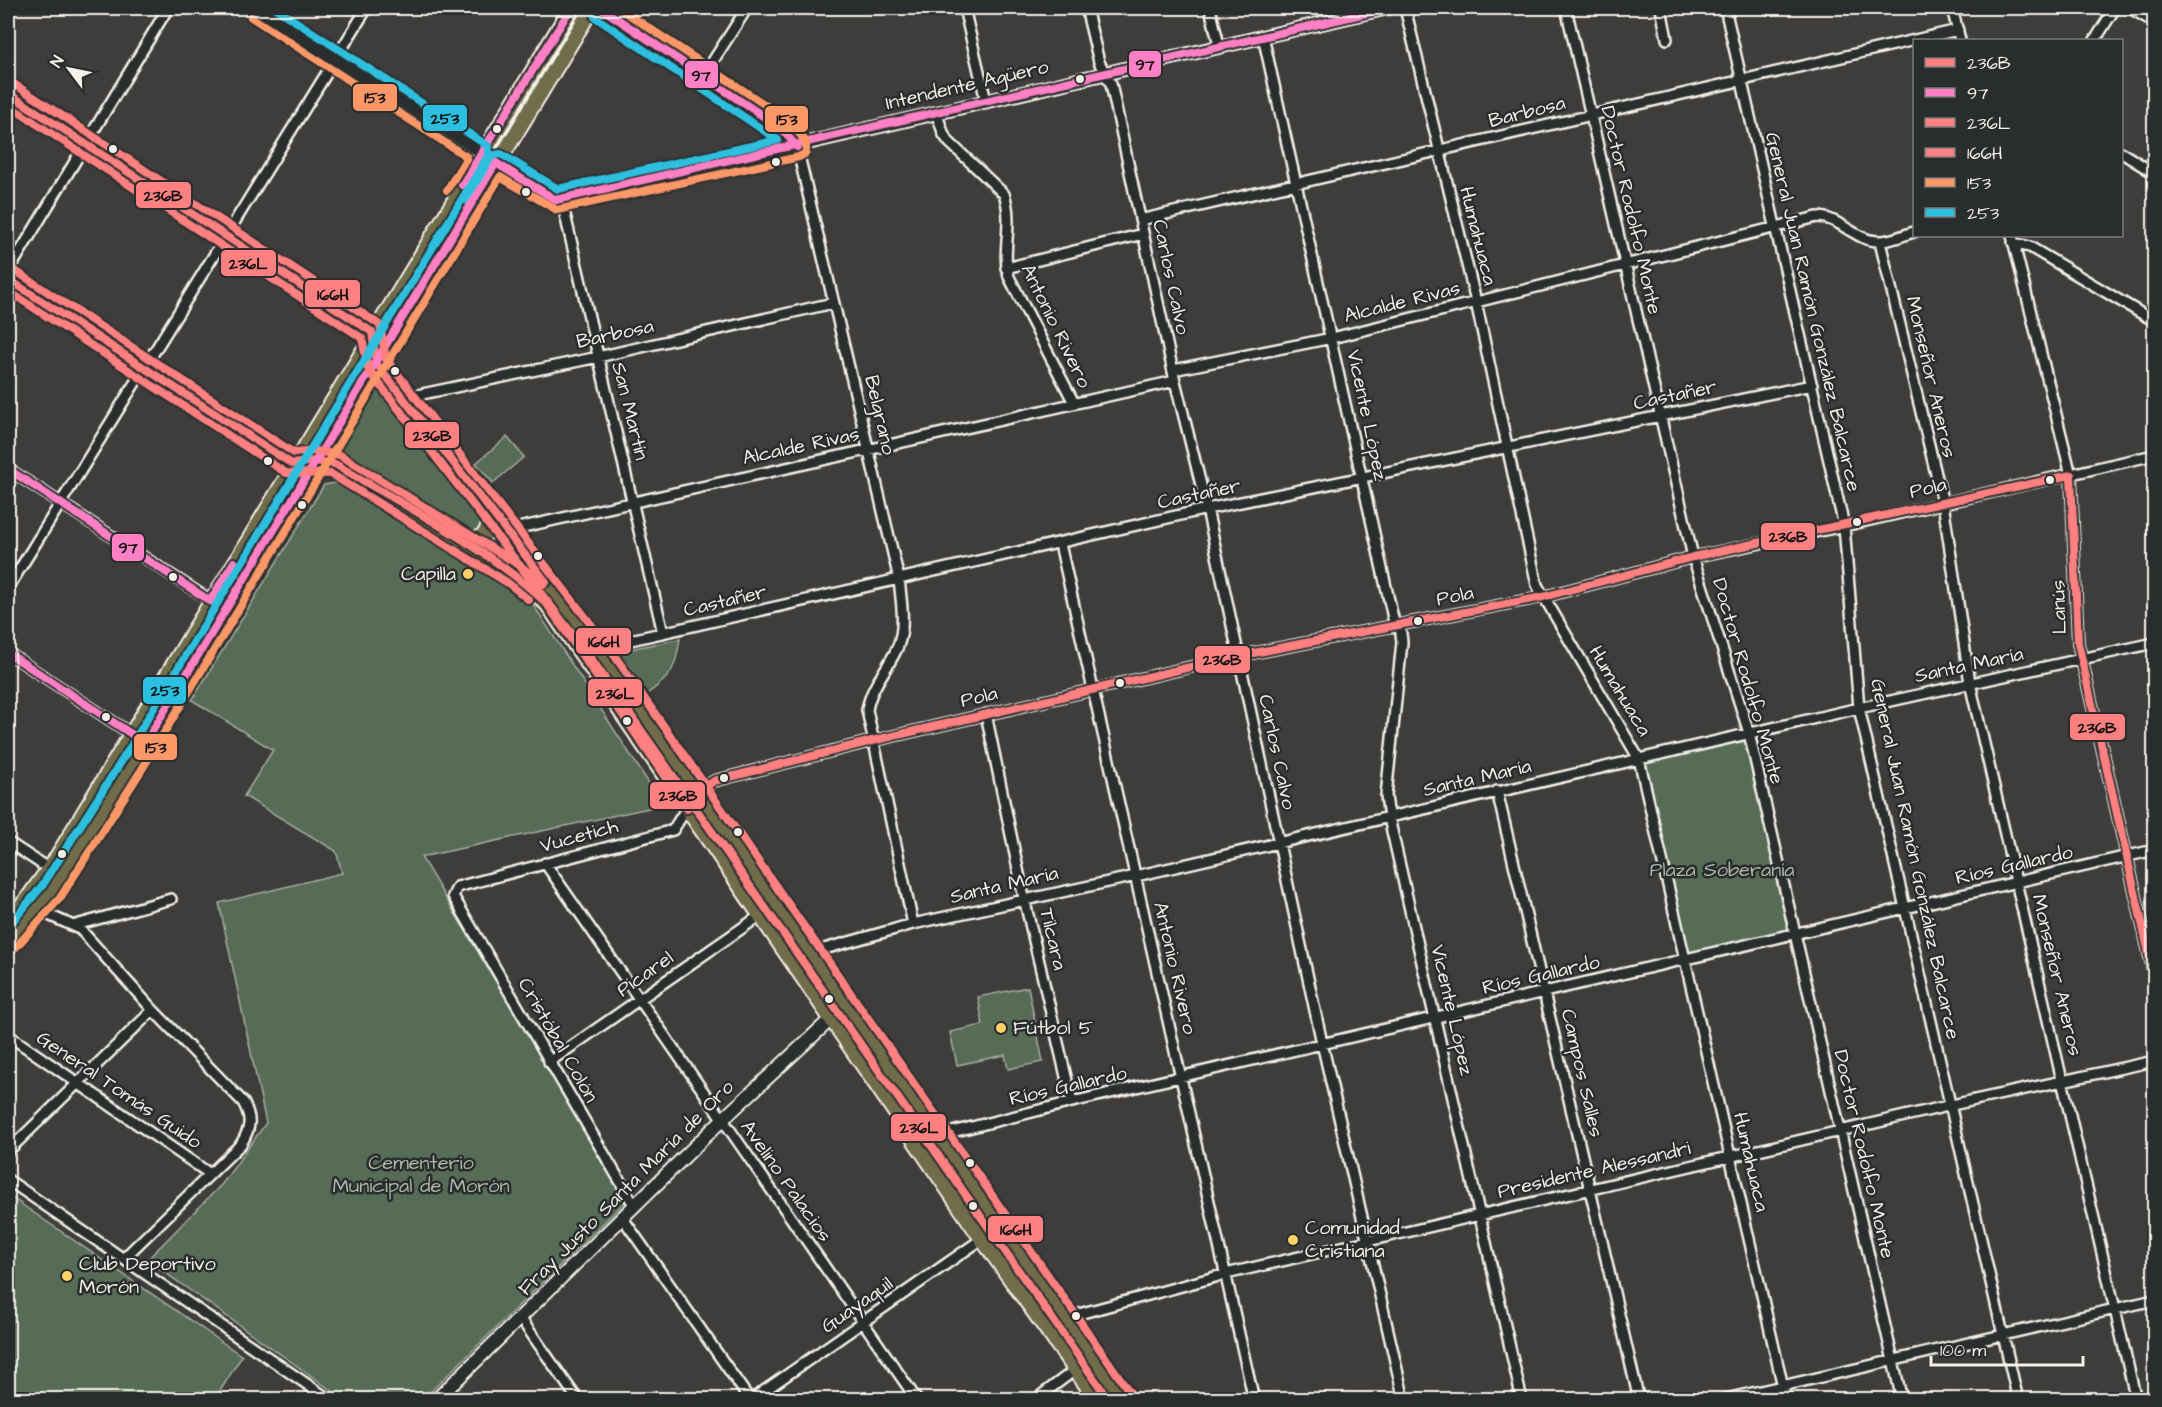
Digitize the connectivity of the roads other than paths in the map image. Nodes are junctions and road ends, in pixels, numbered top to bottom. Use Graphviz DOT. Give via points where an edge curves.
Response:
graph roads {
  1 [pos="168,8"];
  2 [pos="257,8"];
  3 [pos="367,8"];
  4 [pos="571,8"];
  5 [pos="592,8"];
  6 [pos="601,8"];
  7 [pos="747,8"];
  8 [pos="964,8"];
  9 [pos="1086,8"];
  10 [pos="1210,8"];
  11 [pos="1388,8"];
  12 [pos="1405,8"];
  13 [pos="1566,8"];
  14 [pos="1661,8"];
  15 [pos="1725,8"];
  16 [pos="1952,8"];
  17 [pos="2115,8"];
  18 [pos="2130,8"];
  19 [pos="1348,12"];
  20 [pos="2154,22"];
  21 [pos="1958,30"];
  22 [pos="1263,36"];
  23 [pos="1667,39"];
  24 [pos="1919,39"];
  25 [pos="1960,39"];
  26 [pos="2096,39"];
  27 [pos="1913,40"];
  28 [pos="1219,45"];
  29 [pos="336,59"];
  30 [pos="1105,73"];
  31 [pos="704,75"];
  32 [pos="1741,80"];
  33 [pos="8,93"];
  34 [pos="986,101"];
  35 [pos="936,112"];
  36 [pos="1590,115"];
  37 [pos="85,144"];
  38 [pos="797,147"];
  39 [pos="1439,152"];
  40 [pos="481,154"];
  41 [pos="2123,154"];
  42 [pos="496,164"];
  43 [pos="2154,173"];
  44 [pos="1296,184"];
  45 [pos="556,200"];
  46 [pos="1140,220"];
  47 [pos="1775,227"];
  48 [pos="1913,232"];
  49 [pos="1143,234"];
  50 [pos="227,236"];
  51 [pos="2012,239"];
  52 [pos="1881,242"];
  53 [pos="1625,266"];
  54 [pos="1006,268"];
  55 [pos="8,272"];
  56 [pos="8,279"];
  57 [pos="1476,302"];
  58 [pos="833,303"];
  59 [pos="2154,321"];
  60 [pos="372,332"];
  61 [pos="1332,338"];
  62 [pos="598,357"];
  63 [pos="376,363"];
  64 [pos="145,369"];
  65 [pos="1173,370"];
  66 [pos="1175,381"];
  67 [pos="1812,385"];
  68 [pos="403,398"];
  69 [pos="1074,403"];
  70 [pos="1660,416"];
  71 [pos="1508,448"];
  72 [pos="868,450"];
  73 [pos="2154,454"];
  74 [pos="315,461"];
  75 [pos="292,464"];
  76 [pos="8,469"];
  77 [pos="2071,475"];
  78 [pos="1362,479"];
  79 [pos="633,501"];
  80 [pos="60,503"];
  81 [pos="1943,503"];
  82 [pos="1207,510"];
  83 [pos="493,515"];
  84 [pos="1844,526"];
  85 [pos="506,531"];
  86 [pos="1060,544"];
  87 [pos="468,545"];
  88 [pos="1693,557"];
  89 [pos="899,579"];
  90 [pos="8,588"];
  91 [pos="1543,597"];
  92 [pos="210,601"];
  93 [pos="225,610"];
  94 [pos="1398,626"];
  95 [pos="663,633"];
  96 [pos="2154,643"];
  97 [pos="598,651"];
  98 [pos="8,653"];
  99 [pos="1238,656"];
  100 [pos="2082,660"];
  101 [pos="1970,683"];
  102 [pos="1093,690"];
  103 [pos="1859,708"];
  104 [pos="986,714"];
  105 [pos="132,733"];
  106 [pos="1749,733"];
  107 [pos="872,741"];
  108 [pos="145,743"];
  109 [pos="1639,759"];
  110 [pos="1497,791"];
  111 [pos="696,793"];
  112 [pos="687,809"];
  113 [pos="1389,818"];
  114 [pos="8,842"];
  115 [pos="1277,842"];
  116 [pos="2154,850"];
  117 [pos="2126,856"];
  118 [pos="545,863"];
  119 [pos="49,869"];
  120 [pos="1136,876"];
  121 [pos="2017,882"];
  122 [pos="453,892"];
  123 [pos="1024,898"];
  124 [pos="171,899"];
  125 [pos="25,902"];
  126 [pos="1905,909"];
  127 [pos="37,910"];
  128 [pos="761,915"];
  129 [pos="8,920"];
  130 [pos="913,924"];
  131 [pos="76,926"];
  132 [pos="1794,933"];
  133 [pos="8,941"];
  134 [pos="810,953"];
  135 [pos="1684,960"];
  136 [pos="2154,975"];
  137 [pos="1545,992"];
  138 [pos="639,1001"];
  139 [pos="845,1006"];
  140 [pos="153,1010"];
  141 [pos="831,1016"];
  142 [pos="1435,1018"];
  143 [pos="8,1035"];
  144 [pos="1322,1043"];
  145 [pos="2154,1061"];
  146 [pos="549,1062"];
  147 [pos="1182,1078"];
  148 [pos="2063,1081"];
  149 [pos="78,1084"];
  150 [pos="1072,1102"];
  151 [pos="1952,1105"];
  152 [pos="722,1119"];
  153 [pos="1839,1132"];
  154 [pos="936,1137"];
  155 [pos="8,1151"];
  156 [pos="1732,1156"];
  157 [pos="210,1174"];
  158 [pos="8,1180"];
  159 [pos="1591,1190"];
  160 [pos="634,1205"];
  161 [pos="1480,1216"];
  162 [pos="622,1217"];
  163 [pos="982,1239"];
  164 [pos="1369,1242"];
  165 [pos="124,1258"];
  166 [pos="1226,1275"];
  167 [pos="2154,1300"];
  168 [pos="2116,1309"];
  169 [pos="521,1318"];
  170 [pos="1064,1318"];
  171 [pos="862,1323"];
  172 [pos="1046,1329"];
  173 [pos="2003,1335"];
  174 [pos="1092,1357"];
  175 [pos="1894,1361"];
  176 [pos="1075,1369"];
  177 [pos="1783,1384"];
  178 [pos="330,1400"];
  179 [pos="436,1400"];
  180 [pos="578,1400"];
  181 [pos="750,1400"];
  182 [pos="917,1400"];
  183 [pos="1035,1400"];
  184 [pos="1098,1400"];
  185 [pos="1122,1400"];
  186 [pos="1254,1400"];
  187 [pos="1404,1400"];
  188 [pos="1522,1400"];
  189 [pos="1640,1400"];
  190 [pos="1722,1400"];
  191 [pos="1786,1400"];
  192 [pos="1902,1400"];
  193 [pos="2018,1400"];
  194 [pos="2136,1400"];
  1 -- 37 [label="street"];
  2 -- 29 [label="street"];
  3 -- 29 [label="street"];
  4 -- 40 [label="main road"];
  5 -- 42 [label="main road"];
  6 -- 31 [label="street, Belgrano"];
  7 -- 31 [label="street"];
  8 -- 34 [label="street"];
  9 -- 30 [label="street, Carlos Calvo"];
  10 -- 28 [label="street"];
  11 -- 19 [label="street, Intendente Agüero"];
  12 -- 39 [label="street, Humahuaca"];
  13 -- 36 [label="street, Doctor Rodolfo Monte"];
  14 -- 23 [label="street"];
  15 -- 32 [label="street, General Juan Ramón González Balcarce"];
  16 -- 21 [label="street"];
  17 -- 26 [label="street"];
  18 -- 20 [label="street"];
  19 -- 22 [label="street, Intendente Agüero"];
  21 -- 24 [label="street, Barbosa"];
  21 -- 25 [label="street"];
  22 -- 28 [label="street, Intendente Agüero"];
  22 -- 44 [label="street, Vicente López"];
  27 -- 32 [label="street, Barbosa"];
  28 -- 30 [label="street, Intendente Agüero"];
  29 -- 40 [label="street"];
  29 -- 50 [label="street"];
  30 -- 34 [label="street, Intendente Agüero"];
  30 -- 46 [label="street, Carlos Calvo" via="1111,84"];
  31 -- 38 [label="street, Belgrano" via="782,128"];
  32 -- 36 [label="street, Barbosa"];
  32 -- 47 [label="street, General Juan Ramón González Balcarce"];
  33 -- 37 [label="street"];
  34 -- 35 [label="street, Intendente Agüero"];
  35 -- 38 [label="street, Intendente Agüero"];
  35 -- 54 [label="street, Antonio Rivero" via="949,142 1004,194 1009,235"];
  36 -- 39 [label="street, Barbosa"];
  36 -- 53 [label="street, Doctor Rodolfo Monte"];
  37 -- 50 [label="street"];
  37 -- 55 [label="street"];
  38 -- 45 [label="street, Intendente Agüero"];
  38 -- 58 [label="street, Belgrano"];
  39 -- 44 [label="street, Barbosa"];
  39 -- 57 [label="street, Humahuaca"];
  40 -- 42 [label="street"];
  40 -- 60 [label="main road"];
  41 -- 43 [label="street"];
  42 -- 45 [label="street"];
  42 -- 63 [label="main road"];
  44 -- 46 [label="street, Barbosa"];
  44 -- 61 [label="street, Vicente López"];
  45 -- 62 [label="street, San Martín" via="563,206"];
  46 -- 49 [label="street, Carlos Calvo"];
  47 -- 52 [label="street, Alcalde Rivas" via="1823,217"];
  47 -- 53 [label="street, Alcalde Rivas"];
  47 -- 67 [label="street, General Juan Ramón González Balcarce"];
  48 -- 52 [label="street"];
  49 -- 54 [label="street"];
  49 -- 65 [label="street, Carlos Calvo"];
  50 -- 60 [label="street"];
  50 -- 64 [label="street"];
  51 -- 59 [label="street"];
  51 -- 77 [label="street, Lanús"];
  52 -- 81 [label="street, Monseñor Aneros"];
  53 -- 57 [label="street, Alcalde Rivas"];
  53 -- 70 [label="street, Doctor Rodolfo Monte"];
  54 -- 69 [label="street, Antonio Rivero"];
  56 -- 64 [label="street"];
  57 -- 61 [label="street, Alcalde Rivas"];
  57 -- 71 [label="street, Humahuaca"];
  58 -- 62 [label="street, Barbosa"];
  58 -- 72 [label="street, Belgrano"];
  60 -- 63 [label="main road"];
  60 -- 75 [label="main road"];
  61 -- 65 [label="street, Alcalde Rivas"];
  61 -- 78 [label="street, Vicente López"];
  62 -- 68 [label="street, Barbosa"];
  62 -- 79 [label="street, San Martín"];
  63 -- 68 [label="main road"];
  63 -- 74 [label="main road"];
  64 -- 75 [label="street"];
  64 -- 80 [label="street"];
  65 -- 66 [label="street, Carlos Calvo"];
  66 -- 69 [label="street, Alcalde Rivas"];
  66 -- 82 [label="street, Carlos Calvo"];
  67 -- 70 [label="street, Castañer"];
  67 -- 84 [label="street, General Juan Ramón González Balcarce"];
  68 -- 83 [label="main road"];
  69 -- 72 [label="street, Alcalde Rivas"];
  70 -- 71 [label="street, Castañer"];
  70 -- 88 [label="street, Doctor Rodolfo Monte"];
  71 -- 78 [label="street, Castañer"];
  71 -- 91 [label="street, Humahuaca"];
  72 -- 79 [label="street, Alcalde Rivas"];
  72 -- 89 [label="street, Belgrano"];
  73 -- 77 [label="street, Pola"];
  74 -- 75 [label="main road"];
  74 -- 87 [label="main road" via="335,464"];
  74 -- 93 [label="main road"];
  75 -- 92 [label="main road"];
  76 -- 80 [label="street"];
  77 -- 81 [label="street, Pola"];
  77 -- 100 [label="street, Lanús"];
  78 -- 82 [label="street, Castañer"];
  78 -- 94 [label="street, Vicente López"];
  79 -- 85 [label="street, Alcalde Rivas"];
  79 -- 95 [label="street, San Martín"];
  80 -- 90 [label="street"];
  80 -- 92 [label="street"];
  81 -- 84 [label="street, Pola"];
  81 -- 101 [label="street, Monseñor Aneros"];
  82 -- 86 [label="street, Castañer"];
  82 -- 99 [label="street, Carlos Calvo"];
  83 -- 85 [label="main road"];
  83 -- 87 [label="main road" via="485,534"];
  84 -- 88 [label="street, Pola"];
  84 -- 103 [label="street, General Juan Ramón González Balcarce"];
  85 -- 97 [label="main road"];
  86 -- 89 [label="street, Castañer"];
  86 -- 102 [label="street, Antonio Rivero"];
  87 -- 112 [label="main road" via="514,574 547,604"];
  88 -- 91 [label="street, Pola"];
  88 -- 106 [label="street, Doctor Rodolfo Monte"];
  89 -- 95 [label="street, Castañer"];
  89 -- 107 [label="street, Belgrano" via="901,632 869,699"];
  91 -- 94 [label="street, Pola"];
  91 -- 109 [label="street, Humahuaca"];
  92 -- 93 [label="street"];
  92 -- 105 [label="main road"];
  93 -- 108 [label="main road"];
  94 -- 99 [label="street, Pola"];
  94 -- 113 [label="street, Vicente López" via="1402,642 1386,796"];
  95 -- 97 [label="street, Castañer"];
  96 -- 100 [label="street, Santa María"];
  97 -- 111 [label="main road"];
  98 -- 105 [label="street"];
  99 -- 102 [label="street, Pola"];
  99 -- 115 [label="street, Carlos Calvo"];
  100 -- 101 [label="street, Santa María"];
  100 -- 117 [label="street, Lanús"];
  101 -- 103 [label="street, Santa María"];
  101 -- 121 [label="street, Monseñor Aneros"];
  102 -- 104 [label="street, Pola"];
  102 -- 120 [label="street, Antonio Rivero"];
  103 -- 106 [label="street, Santa María"];
  103 -- 126 [label="street, General Juan Ramón González Balcarce"];
  104 -- 107 [label="street, Pola"];
  104 -- 123 [label="street, Tilcara"];
  105 -- 108 [label="street"];
  105 -- 119 [label="main road"];
  106 -- 109 [label="street, Santa María"];
  106 -- 132 [label="street, Doctor Rodolfo Monte"];
  107 -- 111 [label="street, Pola" via="714,780"];
  107 -- 130 [label="street, Belgrano"];
  108 -- 127 [label="main road"];
  109 -- 110 [label="street, Santa María"];
  109 -- 135 [label="street, Humahuaca"];
  110 -- 113 [label="street, Santa María"];
  110 -- 137 [label="street, Campos Salles"];
  111 -- 112 [label="street, Vucetich"];
  111 -- 134 [label="main road"];
  112 -- 118 [label="street, Vucetich" via="673,830"];
  112 -- 128 [label="main road"];
  113 -- 115 [label="street, Santa María"];
  113 -- 142 [label="street, Vicente López"];
  114 -- 119 [label="street"];
  115 -- 120 [label="street, Santa María"];
  115 -- 144 [label="street, Carlos Calvo"];
  116 -- 117 [label="street, Ríos Gallardo"];
  117 -- 121 [label="street, Ríos Gallardo"];
  117 -- 136 [label="street, Lanús"];
  118 -- 122 [label="street, Vucetich" via="458,887"];
  118 -- 138 [label="street, Avelino Palacios"];
  119 -- 125 [label="main road"];
  120 -- 123 [label="street, Santa María"];
  120 -- 147 [label="street, Antonio Rivero"];
  121 -- 126 [label="street, Ríos Gallardo"];
  121 -- 148 [label="street, Monseñor Aneros"];
  122 -- 146 [label="street, Cristóbal Colón"];
  123 -- 130 [label="street, Santa María"];
  123 -- 150 [label="street, Tilcara"];
  124 -- 131 [label="street"];
  125 -- 127 [label="street"];
  125 -- 129 [label="main road"];
  126 -- 132 [label="street, Ríos Gallardo"];
  126 -- 151 [label="street, General Juan Ramón González Balcarce"];
  127 -- 131 [label="street"];
  127 -- 133 [label="main road"];
  128 -- 138 [label="street, Picarel"];
  128 -- 141 [label="main road"];
  130 -- 134 [label="street, Santa María"];
  131 -- 140 [label="street"];
  132 -- 135 [label="street, Ríos Gallardo"];
  132 -- 153 [label="street, Doctor Rodolfo Monte"];
  134 -- 139 [label="main road"];
  135 -- 137 [label="street, Ríos Gallardo"];
  135 -- 156 [label="street, Humahuaca"];
  137 -- 142 [label="street, Ríos Gallardo"];
  137 -- 159 [label="street, Campos Salles"];
  138 -- 146 [label="street, Picarel"];
  138 -- 152 [label="street, Avelino Palacios"];
  139 -- 141 [label="street, Fray Justo Santa María de Oro"];
  139 -- 154 [label="main road"];
  140 -- 149 [label="street"];
  140 -- 157 [label="street" via="243,1102 250,1115 248,1133"];
  141 -- 152 [label="street, Fray Justo Santa María de Oro"];
  141 -- 163 [label="main road"];
  142 -- 144 [label="street, Ríos Gallardo"];
  142 -- 161 [label="street, Vicente López"];
  143 -- 149 [label="street, General Tomás Guido"];
  144 -- 147 [label="street, Ríos Gallardo"];
  144 -- 164 [label="street, Carlos Calvo"];
  145 -- 148 [label="street, Presidente Alessandri"];
  146 -- 160 [label="street, Cristóbal Colón"];
  147 -- 150 [label="street, Ríos Gallardo"];
  147 -- 166 [label="street, Antonio Rivero"];
  148 -- 151 [label="street, Presidente Alessandri"];
  148 -- 168 [label="street, Monseñor Aneros"];
  149 -- 155 [label="street"];
  149 -- 157 [label="street, General Tomás Guido"];
  150 -- 154 [label="street, Ríos Gallardo"];
  151 -- 153 [label="street, Presidente Alessandri"];
  151 -- 173 [label="street, General Juan Ramón González Balcarce"];
  152 -- 160 [label="street, Fray Justo Santa María de Oro"];
  152 -- 171 [label="street, Avelino Palacios"];
  153 -- 156 [label="street, Presidente Alessandri"];
  153 -- 175 [label="street, Doctor Rodolfo Monte"];
  154 -- 170 [label="main road"];
  156 -- 159 [label="street, Presidente Alessandri"];
  156 -- 177 [label="street, Humahuaca"];
  157 -- 165 [label="street"];
  158 -- 165 [label="street"];
  159 -- 161 [label="street, Presidente Alessandri"];
  159 -- 189 [label="street, Campos Salles"];
  160 -- 162 [label="street, Fray Justo Santa María de Oro"];
  161 -- 164 [label="street, Presidente Alessandri"];
  161 -- 188 [label="street, Vicente López"];
  162 -- 169 [label="street, Fray Justo Santa María de Oro"];
  162 -- 181 [label="street"];
  163 -- 171 [label="street, Guayaquil"];
  163 -- 172 [label="main road"];
  164 -- 166 [label="street, Presidente Alessandri"];
  164 -- 187 [label="street, Carlos Calvo"];
  165 -- 178 [label="street"];
  166 -- 170 [label="street, Presidente Alessandri"];
  166 -- 186 [label="street, Antonio Rivero"];
  167 -- 168 [label="street"];
  168 -- 173 [label="street"];
  168 -- 194 [label="street, Monseñor Aneros"];
  169 -- 179 [label="street, Fray Justo Santa María de Oro"];
  169 -- 180 [label="street"];
  170 -- 172 [label="street, Presidente Alessandri"];
  170 -- 174 [label="main road"];
  171 -- 181 [label="street, Guayaquil"];
  171 -- 182 [label="street, Avelino Palacios"];
  172 -- 176 [label="main road"];
  173 -- 175 [label="street"];
  173 -- 193 [label="street, General Juan Ramón González Balcarce"];
  174 -- 176 [label="street"];
  174 -- 185 [label="main road"];
  175 -- 177 [label="street"];
  175 -- 192 [label="street, Doctor Rodolfo Monte"];
  176 -- 183 [label="street"];
  176 -- 184 [label="main road"];
  177 -- 190 [label="street"];
  177 -- 191 [label="street, Humahuaca"];
}
